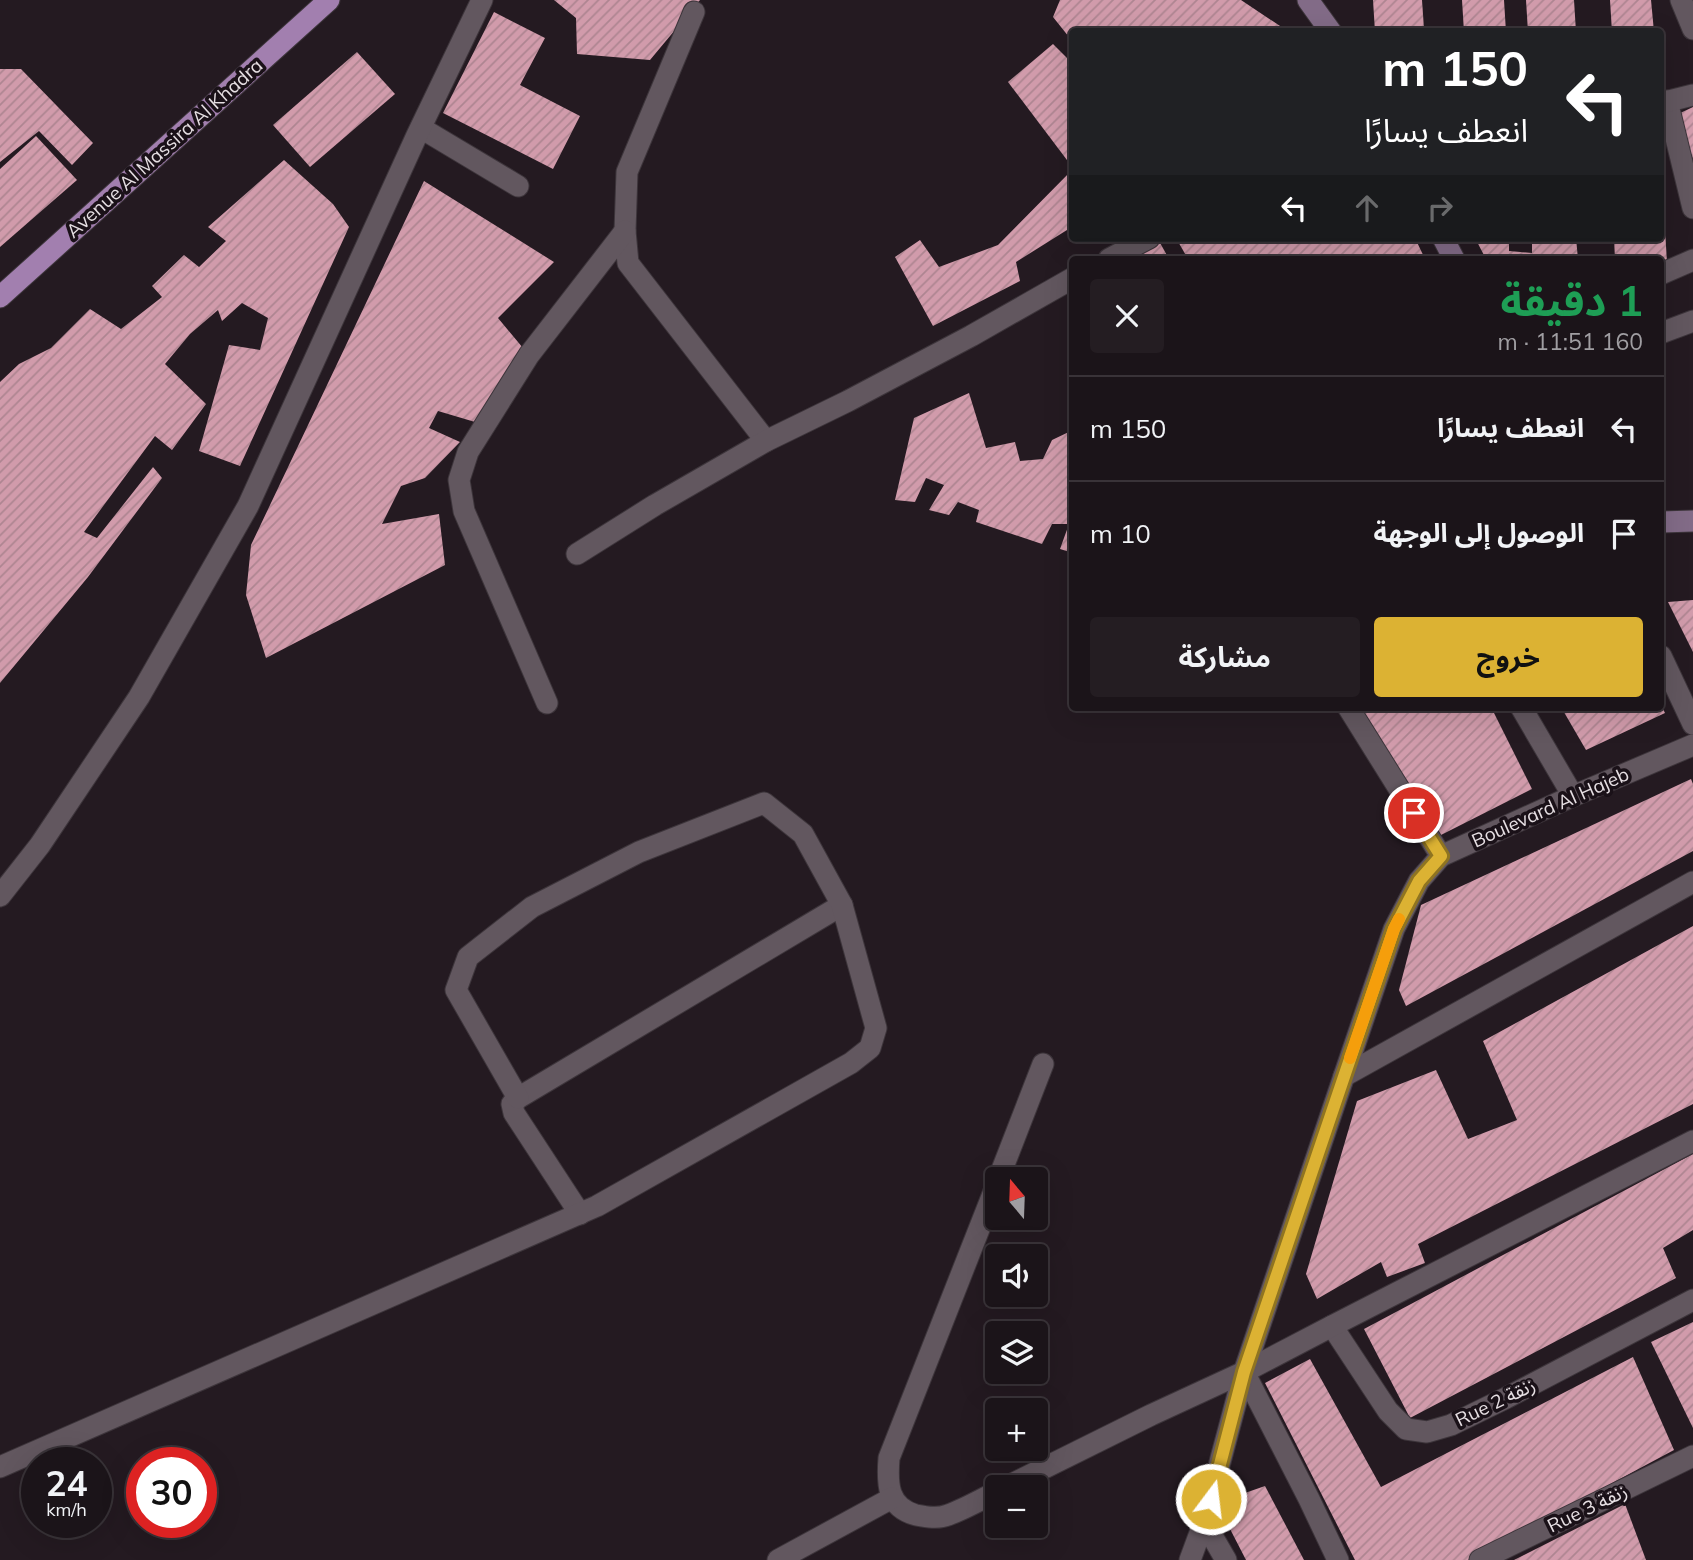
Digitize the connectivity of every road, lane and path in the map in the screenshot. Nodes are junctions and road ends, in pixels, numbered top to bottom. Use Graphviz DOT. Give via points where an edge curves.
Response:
graph roads {
  1 [pos="329,0"];
  2 [pos="482,0"];
  3 [pos="1308,0"];
  4 [pos="1681,0"];
  5 [pos="694,12"];
  6 [pos="1328,28"];
  7 [pos="1693,29"];
  8 [pos="1693,95"];
  9 [pos="1664,102"];
  10 [pos="421,128"];
  11 [pos="518,186"];
  12 [pos="1693,208"];
  13 [pos="625,231"];
  14 [pos="1141,242"];
  15 [pos="1115,256"];
  16 [pos="1693,260"];
  17 [pos="1664,273"];
  18 [pos="1069,280"];
  19 [pos="0,297"];
  20 [pos="1693,321"];
  21 [pos="1664,332"];
  22 [pos="766,441"];
  23 [pos="1693,521"];
  24 [pos="1664,522"];
  25 [pos="577,554"];
  26 [pos="1664,662"];
  27 [pos="547,703"];
  28 [pos="1350,711"];
  29 [pos="1523,711"];
  30 [pos="1693,724"];
  31 [pos="1693,745"];
  32 [pos="1573,796"];
  33 [pos="1441,856"];
  34 [pos="1693,883"];
  35 [pos="0,896"];
  36 [pos="842,905"];
  37 [pos="1043,1064"];
  38 [pos="1344,1076"];
  39 [pos="518,1098"];
  40 [pos="1693,1141"];
  41 [pos="1003,1167"];
  42 [pos="985,1213"];
  43 [pos="580,1214"];
  44 [pos="1693,1300"];
  45 [pos="1332,1326"];
  46 [pos="1244,1372"];
  47 [pos="1690,1463"];
  48 [pos="0,1467"];
  49 [pos="1030,1475"];
  50 [pos="985,1497"];
  51 [pos="892,1498"];
  52 [pos="1204,1522"];
  53 [pos="778,1560"];
  54 [pos="1190,1560"];
  55 [pos="1226,1560"];
  56 [pos="1338,1560"];
  57 [pos="1480,1560"];
  1 -- 19 [label="main road, Avenue Al Massira Al Khadra"];
  2 -- 10 [label="street"];
  3 -- 6 [label="street"];
  4 -- 7 [label="street"];
  5 -- 13 [label="street" via="627,172"];
  8 -- 9 [label="street"];
  9 -- 12 [label="street"];
  10 -- 11 [label="street"];
  10 -- 35 [label="street" via="248,506 139,697 40,845"];
  13 -- 22 [label="street" via="628,263"];
  13 -- 27 [label="street" via="529,355 468,452 459,480 464,511"];
  14 -- 15 [label="street"];
  16 -- 17 [label="street"];
  18 -- 22 [label="street"];
  20 -- 21 [label="street"];
  22 -- 25 [label="street"];
  23 -- 24 [label="street"];
  26 -- 30 [label="street"];
  28 -- 33 [label="street"];
  29 -- 32 [label="street"];
  31 -- 32 [label="street, Boulevard Al Hajeb"];
  32 -- 33 [label="street, Boulevard Al Hajeb"];
  33 -- 38 [label="street, Boulevard Al Hajeb" via="1419,881 1394,929"];
  34 -- 38 [label="street"];
  36 -- 39 [label="street"];
  36 -- 39 [label="street" via="803,834 764,803 639,852 532,907 467,957 456,990"];
  36 -- 43 [label="street" via="876,1028 870,1048 851,1063"];
  37 -- 41 [label="street"];
  38 -- 46 [label="street, Boulevard Al Hajeb"];
  39 -- 43 [label="street" via="512,1104 514,1113"];
  40 -- 45 [label="street"];
  42 -- 51 [label="street" via="889,1458 887,1482"];
  43 -- 48 [label="street"];
  44 -- 45 [label="street, Rue 2 زنقة" via="1506,1398 1427,1432 1406,1429 1388,1410"];
  45 -- 46 [label="street"];
  46 -- 49 [label="street"];
  46 -- 52 [label="street, Boulevard Al Hajeb"];
  46 -- 56 [label="street"];
  47 -- 57 [label="street, Rue 3 زنقة"];
  50 -- 51 [label="street" via="947,1516 928,1518 905,1511"];
  51 -- 53 [label="street"];
  52 -- 54 [label="street, Boulevard Al Hajeb"];
  52 -- 55 [label="street"];
}
